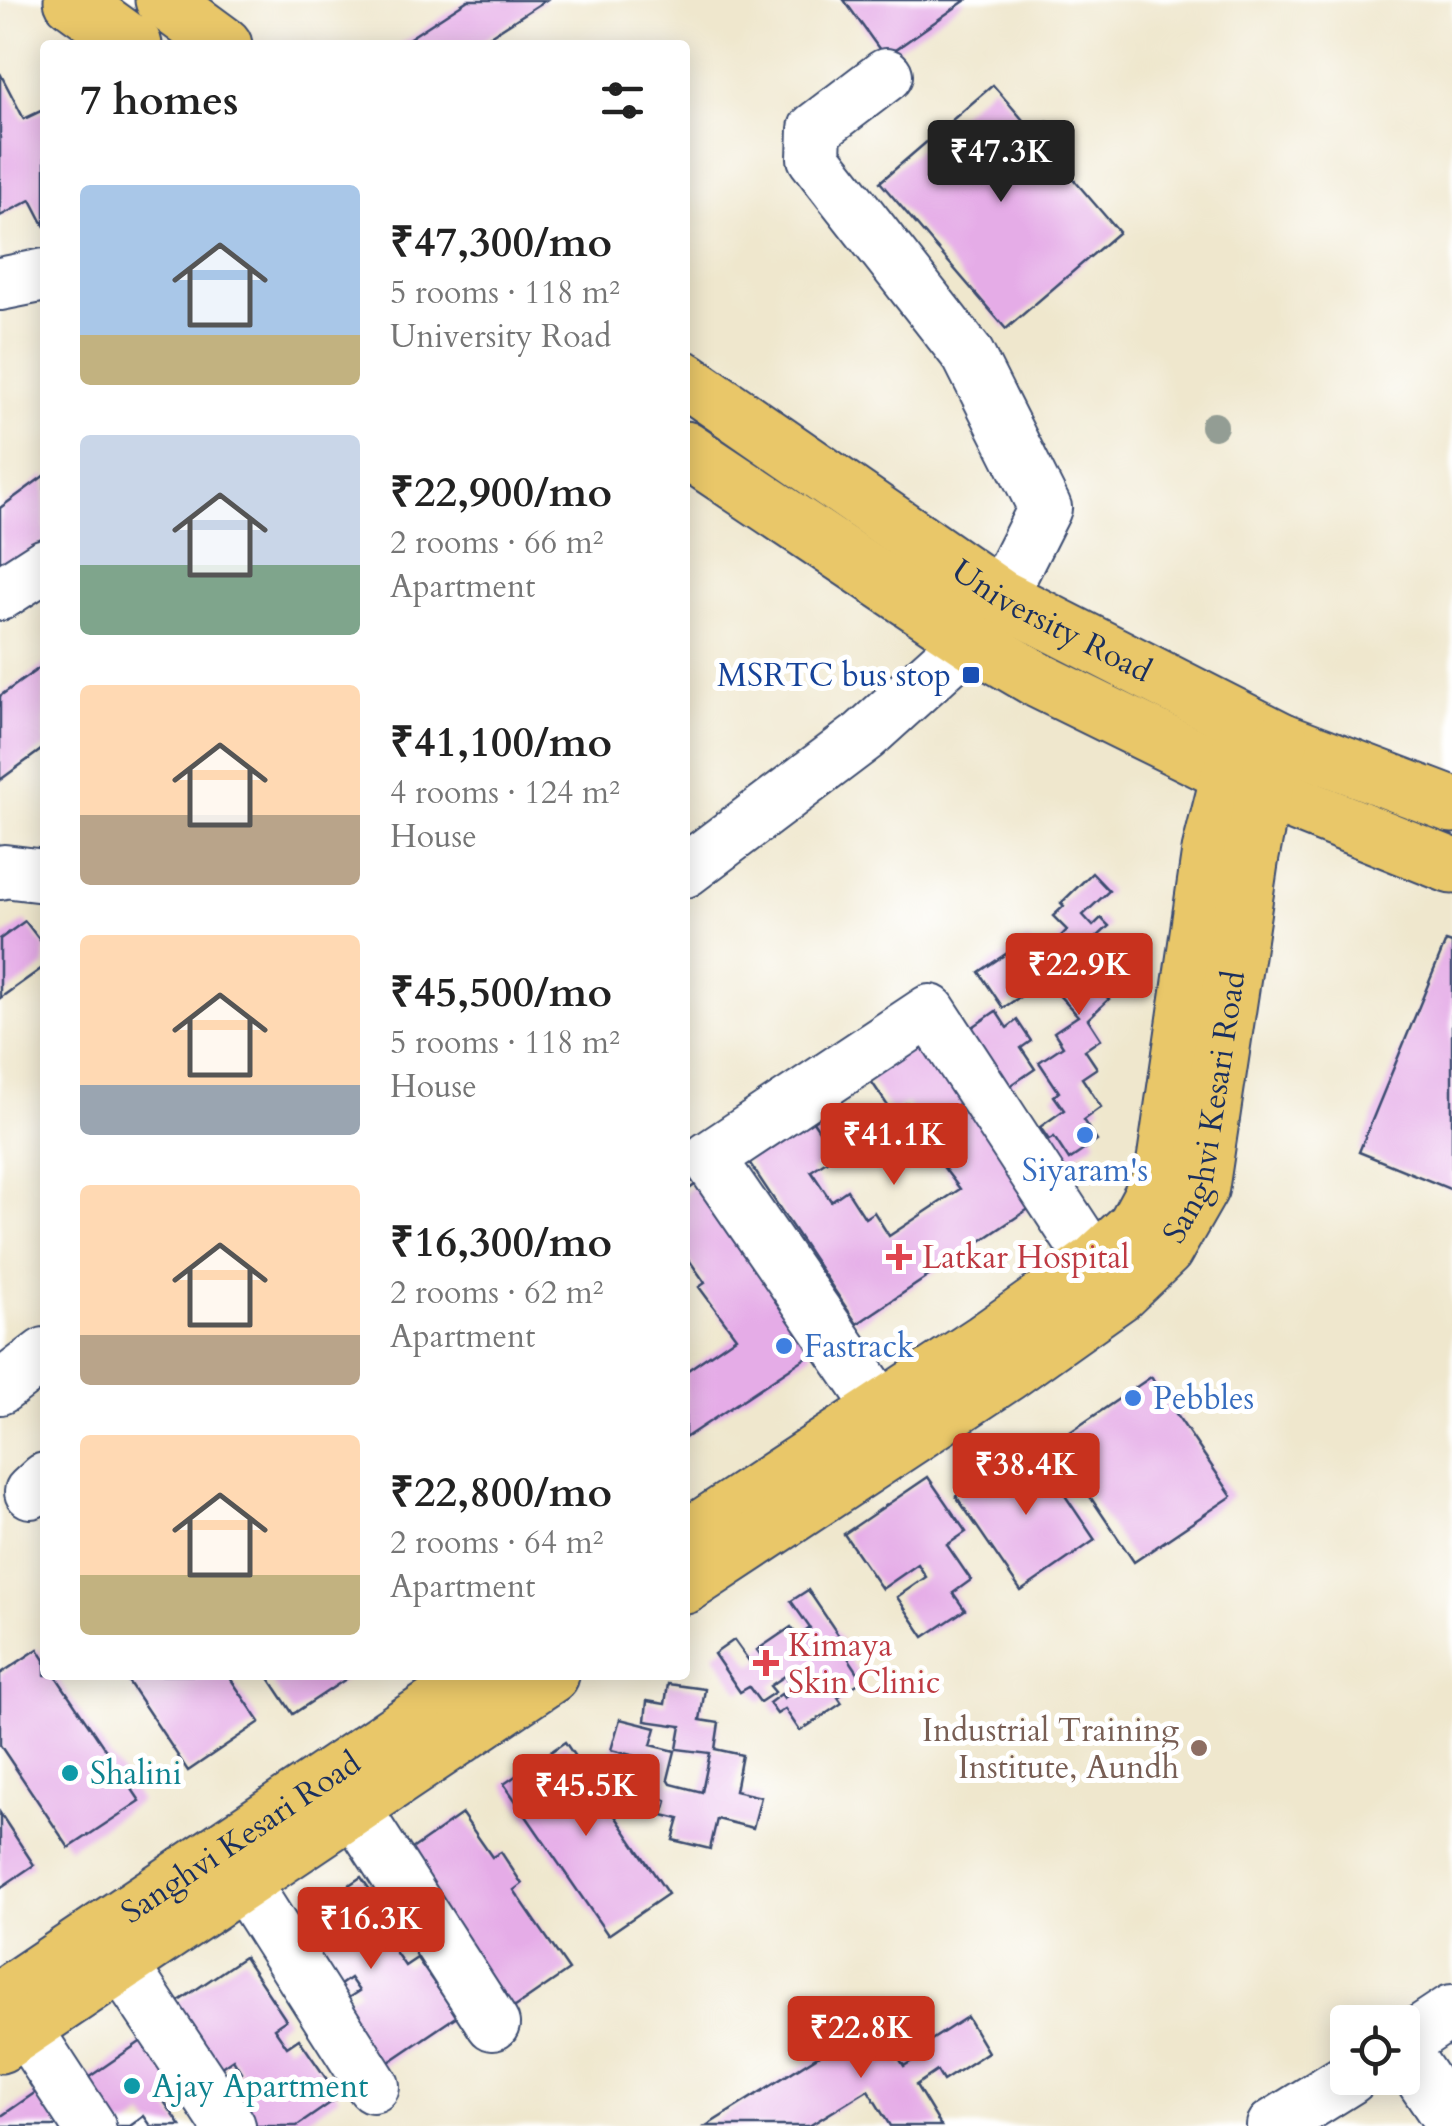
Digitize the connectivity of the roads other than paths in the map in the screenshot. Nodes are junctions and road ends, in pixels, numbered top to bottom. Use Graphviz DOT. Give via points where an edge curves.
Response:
graph roads {
  1 [pos="72,0"];
  2 [pos="163,0"];
  3 [pos="127,40"];
  4 [pos="217,40"];
  5 [pos="886,75"];
  6 [pos="40,276"];
  7 [pos="0,284"];
  8 [pos="690,383"];
  9 [pos="690,452"];
  10 [pos="40,569"];
  11 [pos="0,594"];
  12 [pos="985,619"];
  13 [pos="1266,732"];
  14 [pos="1246,783"];
  15 [pos="1452,805"];
  16 [pos="1452,866"];
  17 [pos="690,867"];
  18 [pos="0,874"];
  19 [pos="40,876"];
  20 [pos="1095,1263"];
  21 [pos="40,1358"];
  22 [pos="0,1388"];
  23 [pos="882,1409"];
  24 [pos="690,1536"];
  25 [pos="690,1583"];
  26 [pos="474,1680"];
  27 [pos="544,1680"];
  28 [pos="353,1807"];
  29 [pos="242,1882"];
  30 [pos="121,1964"];
  31 [pos="1452,2011"];
  32 [pos="8,2024"];
  33 [pos="494,2024"];
  34 [pos="1420,2033"];
  35 [pos="1420,2073"];
  36 [pos="373,2086"];
  37 [pos="1330,2090"];
  38 [pos="1452,2122"];
  39 [pos="89,2126"];
  40 [pos="229,2126"];
  41 [pos="1273,2126"];
  1 -- 3 [label="main road"];
  2 -- 4 [label="main road"];
  5 -- 12 [label="street" via="815,129 814,158 968,356 1044,508"];
  6 -- 7 [label="street"];
  8 -- 12 [label="main road, University Road"];
  9 -- 12 [label="main road, University Road"];
  10 -- 11 [label="street"];
  12 -- 13 [label="main road, University Road"];
  12 -- 14 [label="main road, University Road" via="1040,681"];
  12 -- 17 [label="street" via="864,736"];
  13 -- 14 [label="main road, Sanghvi Kesari Road"];
  13 -- 15 [label="main road, University Road"];
  14 -- 16 [label="main road, University Road"];
  14 -- 20 [label="main road, Sanghvi Kesari Road" via="1210,851 1164,1174 1134,1226"];
  14 -- 25 [label="main road, Sanghvi Kesari Road" via="1201,1187 1165,1250 1120,1294 1006,1374"];
  18 -- 19 [label="street"];
  20 -- 23 [label="main road, Sanghvi Kesari Road"];
  20 -- 23 [label="street" via="930,1011 709,1158"];
  21 -- 22 [label="street"];
  23 -- 24 [label="main road, Sanghvi Kesari Road"];
  26 -- 32 [label="main road, Sanghvi Kesari Road"];
  27 -- 28 [label="main road, Sanghvi Kesari Road"];
  28 -- 29 [label="main road, Sanghvi Kesari Road"];
  28 -- 33 [label="street"];
  29 -- 30 [label="main road, Sanghvi Kesari Road"];
  29 -- 36 [label="street"];
  30 -- 32 [label="main road, Sanghvi Kesari Road"];
  30 -- 40 [label="street"];
  31 -- 34 [label="street"];
  32 -- 39 [label="street"];
  35 -- 38 [label="street"];
  37 -- 41 [label="street"];
}
